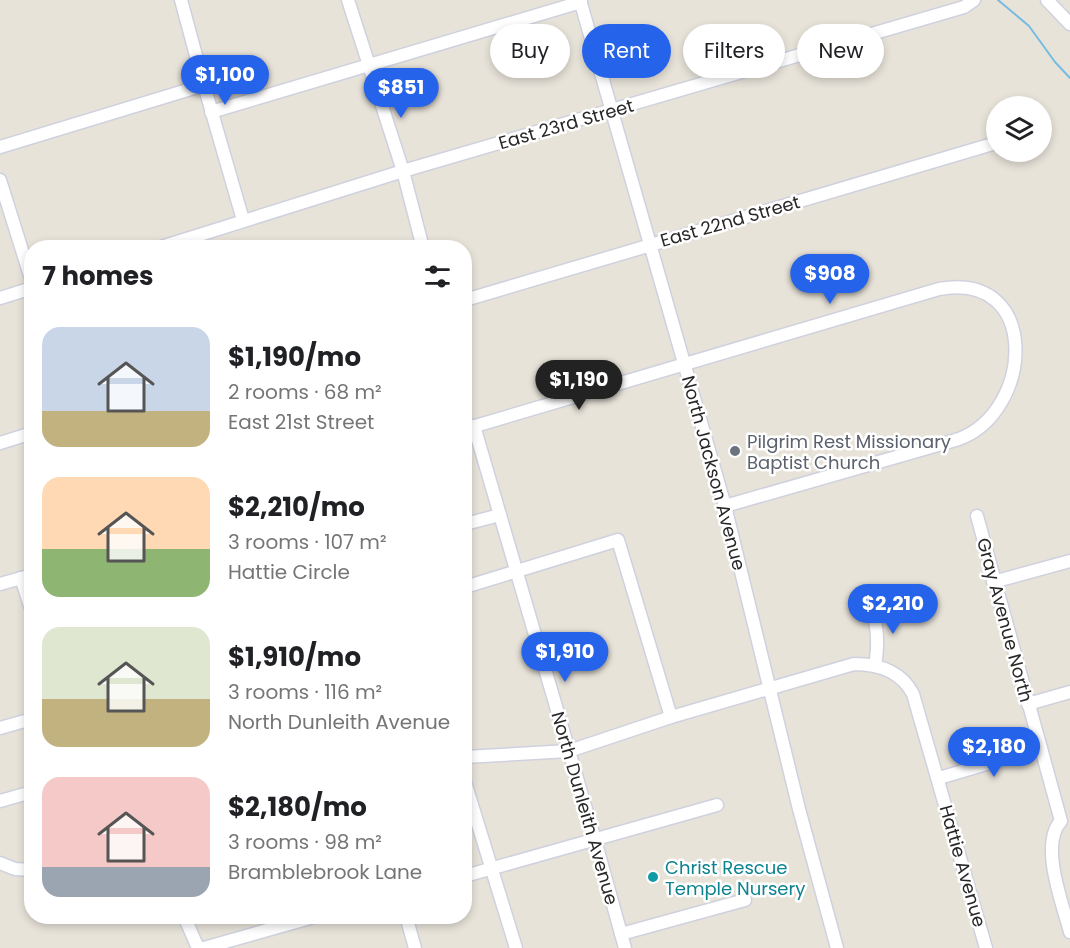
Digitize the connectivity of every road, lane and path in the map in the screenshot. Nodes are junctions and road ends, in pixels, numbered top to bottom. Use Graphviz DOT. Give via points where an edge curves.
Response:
graph roads {
  1 [pos="181,0"];
  2 [pos="348,0"];
  3 [pos="974,0"];
  4 [pos="1047,0"];
  5 [pos="580,1"];
  6 [pos="1070,24"];
  7 [pos="368,64"];
  8 [pos="204,85"];
  9 [pos="611,111"];
  10 [pos="211,112"];
  11 [pos="986,146"];
  12 [pos="0,147"];
  13 [pos="403,171"];
  14 [pos="0,180"];
  15 [pos="243,220"];
  16 [pos="182,240"];
  17 [pos="421,240"];
  18 [pos="650,245"];
  19 [pos="24,256"];
  20 [pos="24,290"];
  21 [pos="0,298"];
  22 [pos="472,298"];
  23 [pos="684,364"];
  24 [pos="472,427"];
  25 [pos="472,434"];
  26 [pos="24,436"];
  27 [pos="0,443"];
  28 [pos="725,506"];
  29 [pos="500,515"];
  30 [pos="977,516"];
  31 [pos="472,522"];
  32 [pos="1070,561"];
  33 [pos="517,572"];
  34 [pos="24,577"];
  35 [pos="993,582"];
  36 [pos="0,584"];
  37 [pos="472,585"];
  38 [pos="872,607"];
  39 [pos="875,665"];
  40 [pos="770,690"];
  41 [pos="1070,692"];
  42 [pos="1028,704"];
  43 [pos="671,717"];
  44 [pos="24,721"];
  45 [pos="0,728"];
  46 [pos="1041,748"];
  47 [pos="569,751"];
  48 [pos="472,757"];
  49 [pos="939,778"];
  50 [pos="24,794"];
  51 [pos="0,801"];
  52 [pos="472,806"];
  53 [pos="717,806"];
  54 [pos="1066,820"];
  55 [pos="596,840"];
  56 [pos="0,863"];
  57 [pos="24,870"];
  58 [pos="491,870"];
  59 [pos="472,874"];
  60 [pos="745,900"];
  61 [pos="188,924"];
  62 [pos="289,924"];
  63 [pos="408,924"];
  64 [pos="1070,932"];
  65 [pos="621,934"];
  66 [pos="198,948"];
  67 [pos="204,948"];
  68 [pos="415,948"];
  69 [pos="516,948"];
  70 [pos="625,948"];
  71 [pos="837,948"];
  72 [pos="986,948"];
  1 -- 8 [label="street"];
  2 -- 7 [label="street"];
  3 -- 9 [label="street, East 23rd Street" via="964,7"];
  4 -- 6 [label="street"];
  5 -- 7 [label="street"];
  5 -- 9 [label="street, North Jackson Avenue"];
  7 -- 10 [label="street"];
  7 -- 13 [label="street"];
  8 -- 10 [label="street"];
  8 -- 12 [label="street"];
  9 -- 13 [label="street, East 23rd Street"];
  9 -- 18 [label="street, North Jackson Avenue"];
  10 -- 15 [label="street"];
  11 -- 18 [label="street, East 22nd Street"];
  13 -- 15 [label="street, East 23rd Street"];
  13 -- 17 [label="street"];
  14 -- 19 [label="street"];
  15 -- 16 [label="street, East 23rd Street"];
  18 -- 22 [label="street, East 22nd Street"];
  18 -- 23 [label="street, North Jackson Avenue"];
  20 -- 21 [label="street"];
  23 -- 24 [label="street"];
  23 -- 28 [label="street, North Jackson Avenue"];
  23 -- 28 [label="street" via="949,287 970,287 984,293 1001,304 1013,325 1017,351 1010,382 997,408 976,431"];
  25 -- 29 [label="street, North Dunleith Avenue"];
  26 -- 27 [label="street"];
  28 -- 40 [label="street, North Jackson Avenue"];
  29 -- 31 [label="street"];
  29 -- 33 [label="street, North Dunleith Avenue"];
  30 -- 35 [label="street, Gray Avenue North"];
  32 -- 35 [label="street"];
  33 -- 37 [label="street"];
  33 -- 43 [label="street" via="618,540"];
  33 -- 47 [label="street, North Dunleith Avenue"];
  34 -- 36 [label="street"];
  35 -- 42 [label="street, Gray Avenue North"];
  38 -- 39 [label="street" via="878,629"];
  39 -- 40 [label="street" via="854,664"];
  39 -- 49 [label="street, Hattie Avenue" via="887,669 913,694"];
  40 -- 43 [label="street"];
  40 -- 71 [label="street, North Jackson Avenue"];
  41 -- 42 [label="street"];
  42 -- 46 [label="street, Gray Avenue North"];
  43 -- 47 [label="street"];
  44 -- 45 [label="street"];
  46 -- 49 [label="street"];
  46 -- 54 [label="street, Gray Avenue North"];
  47 -- 48 [label="street"];
  47 -- 55 [label="street, North Dunleith Avenue"];
  49 -- 72 [label="street, Hattie Avenue"];
  50 -- 51 [label="street"];
  52 -- 58 [label="street"];
  53 -- 55 [label="street"];
  54 -- 64 [label="street, Gray Avenue North" via="1058,825 1053,840 1052,865"];
  55 -- 58 [label="street"];
  55 -- 65 [label="street, North Dunleith Avenue"];
  56 -- 57 [label="street"];
  58 -- 59 [label="street"];
  58 -- 69 [label="street"];
  60 -- 65 [label="street"];
  61 -- 66 [label="street"];
  62 -- 67 [label="street"];
  63 -- 68 [label="street"];
  65 -- 70 [label="street, North Dunleith Avenue"];
}
